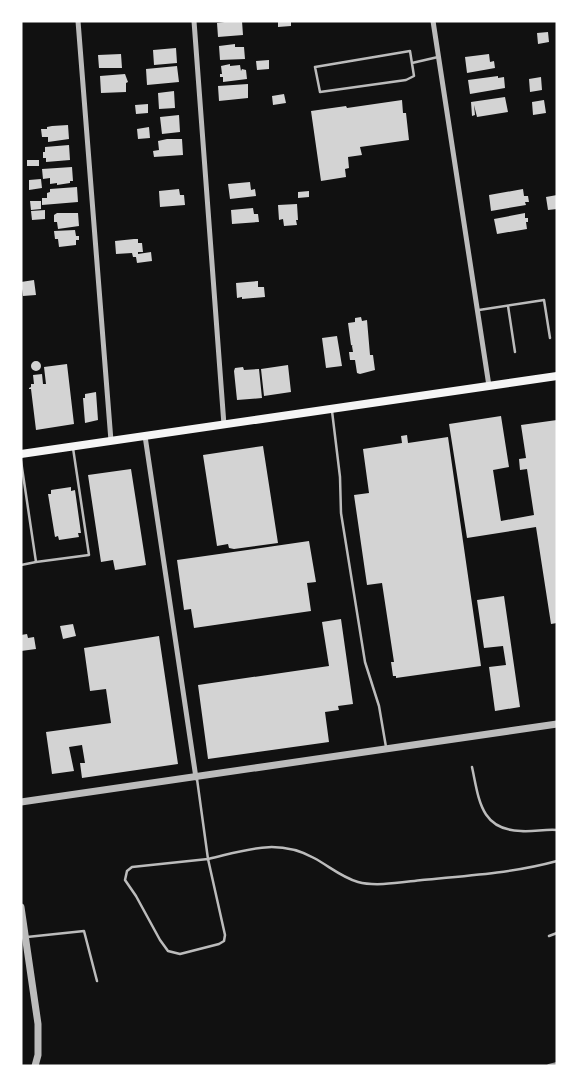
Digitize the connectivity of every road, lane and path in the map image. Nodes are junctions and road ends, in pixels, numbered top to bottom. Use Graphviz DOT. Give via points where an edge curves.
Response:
graph roads {
  1 [pos="78,21"];
  2 [pos="194,21"];
  3 [pos="433,21"];
  4 [pos="438,56"];
  5 [pos="412,63"];
  6 [pos="508,306"];
  7 [pos="477,310"];
  8 [pos="550,338"];
  9 [pos="515,352"];
  10 [pos="557,376"];
  11 [pos="489,386"];
  12 [pos="332,409"];
  13 [pos="224,425"];
  14 [pos="145,436"];
  15 [pos="112,441"];
  16 [pos="73,447"];
  17 [pos="21,454"];
  18 [pos="21,461"];
  19 [pos="36,562"];
  20 [pos="21,565"];
  21 [pos="557,724"];
  22 [pos="387,750"];
  23 [pos="472,767"];
  24 [pos="196,778"];
  25 [pos="21,802"];
  26 [pos="557,830"];
  27 [pos="208,859"];
  28 [pos="557,861"];
  29 [pos="21,909"];
  30 [pos="557,933"];
  31 [pos="549,936"];
  32 [pos="26,937"];
  33 [pos="97,980"];
  34 [pos="35,1066"];
  1 -- 15 [label="street"];
  2 -- 13 [label="street"];
  3 -- 4 [label="street"];
  4 -- 5 [label="lane"];
  4 -- 7 [label="street"];
  5 -- 5 [label="lane" via="410,51 315,67 320,92 406,80 414,76"];
  6 -- 7 [label="lane"];
  6 -- 8 [label="lane" via="544,300"];
  6 -- 9 [label="lane"];
  7 -- 11 [label="street"];
  10 -- 11 [label="main road"];
  11 -- 12 [label="main road"];
  12 -- 13 [label="main road"];
  12 -- 22 [label="lane" via="341,513 365,662 380,706"];
  13 -- 14 [label="main road"];
  14 -- 15 [label="main road"];
  14 -- 24 [label="street"];
  15 -- 16 [label="main road"];
  16 -- 17 [label="main road"];
  16 -- 19 [label="lane" via="89,555"];
  18 -- 19 [label="lane"];
  19 -- 20 [label="lane"];
  21 -- 22 [label="street"];
  22 -- 24 [label="street"];
  23 -- 26 [label="lane" via="480,806 489,820 500,827 520,831"];
  24 -- 25 [label="street"];
  24 -- 27 [label="lane"];
  27 -- 27 [label="lane" via="132,867 127,872 125,880 164,947 174,954 224,941"];
  27 -- 28 [label="lane" via="280,846 296,850 359,882 386,883 530,868"];
  29 -- 32 [label="street"];
  30 -- 31 [label="lane"];
  32 -- 33 [label="lane" via="84,931"];
  32 -- 34 [label="street" via="38,1024"];
}
